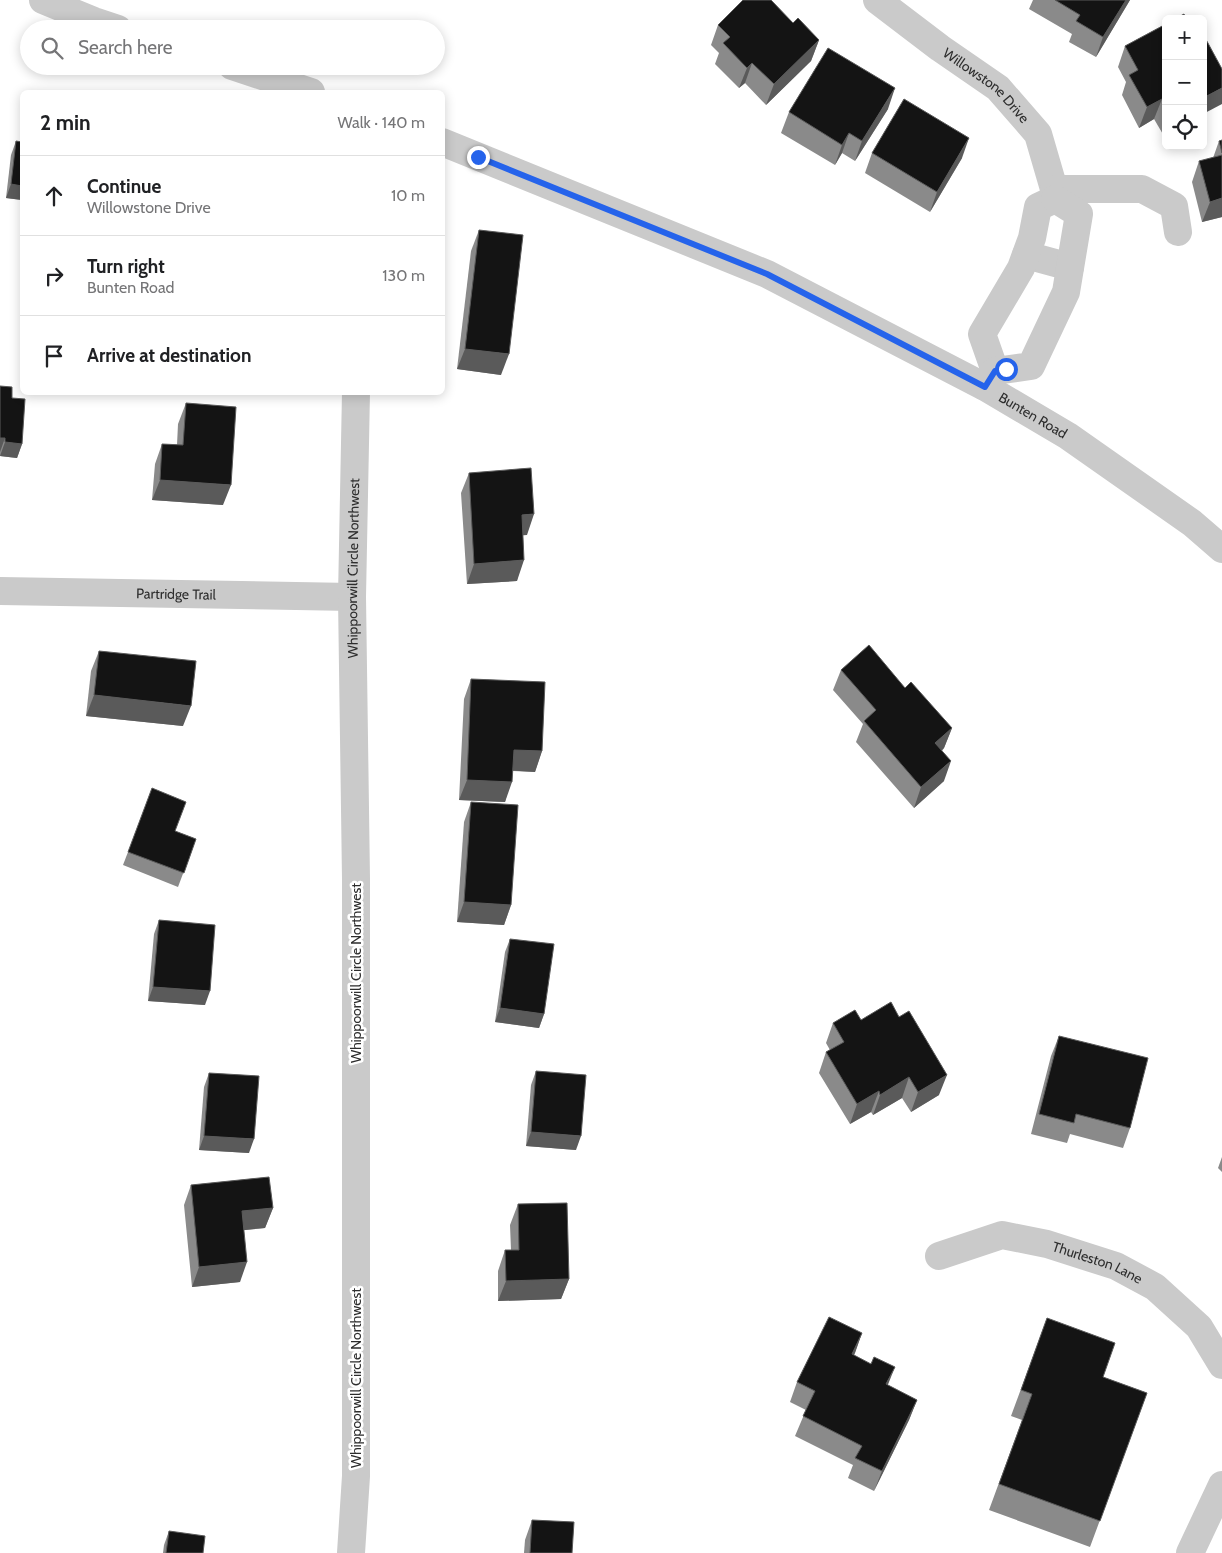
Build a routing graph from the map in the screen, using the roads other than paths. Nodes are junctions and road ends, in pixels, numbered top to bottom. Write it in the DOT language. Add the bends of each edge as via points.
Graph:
graph roads {
  1 [pos="43,0"];
  2 [pos="877,0"];
  3 [pos="92,20"];
  4 [pos="259,75"];
  5 [pos="305,90"];
  6 [pos="445,143"];
  7 [pos="1055,194"];
  8 [pos="1178,232"];
  9 [pos="1026,255"];
  10 [pos="1070,267"];
  11 [pos="990,379"];
  12 [pos="356,395"];
  13 [pos="1222,549"];
  14 [pos="0,591"];
  15 [pos="352,597"];
  16 [pos="939,1256"];
  17 [pos="1222,1365"];
  18 [pos="1222,1485"];
  19 [pos="351,1553"];
  20 [pos="1190,1553"];
  1 -- 3 [label="street"];
  2 -- 7 [label="street, Willowstone Drive" via="998,88 1038,134"];
  4 -- 5 [label="street"];
  6 -- 11 [label="street, Bunten Road" via="767,274"];
  7 -- 8 [label="street" via="1142,189 1174,206"];
  7 -- 9 [label="street" via="1038,207"];
  7 -- 10 [label="street" via="1079,214"];
  9 -- 10 [label="street"];
  9 -- 11 [label="street" via="982,334"];
  10 -- 11 [label="street" via="1066,292 1031,366"];
  11 -- 13 [label="street, Bunten Road" via="1192,523"];
  12 -- 15 [label="street, Whippoorwill Circle Northwest"];
  14 -- 15 [label="street, Partridge Trail"];
  15 -- 19 [label="street, Whippoorwill Circle Northwest" via="356,879 356,1476"];
  16 -- 17 [label="street, Thurleston Lane" via="1002,1235 1047,1244 1116,1266 1155,1287 1199,1327"];
  18 -- 20 [label="street"];
}
